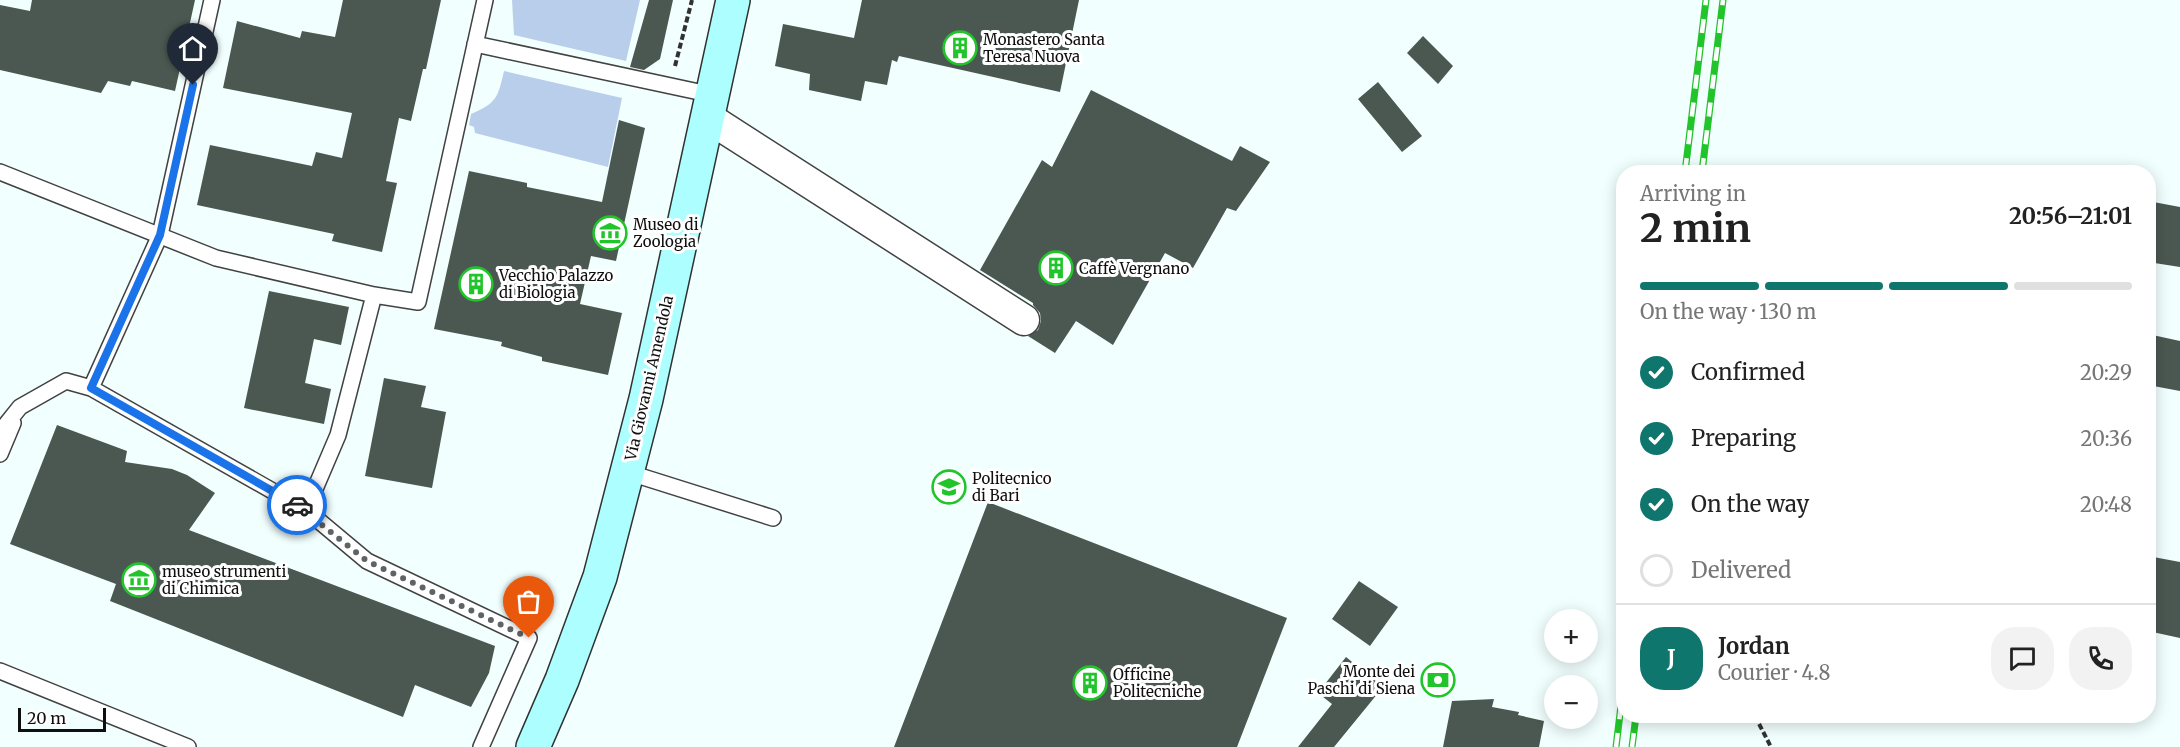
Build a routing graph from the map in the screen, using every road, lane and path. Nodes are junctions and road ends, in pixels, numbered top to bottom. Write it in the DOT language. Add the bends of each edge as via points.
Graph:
graph roads {
  1 [pos="212,0"];
  2 [pos="485,0"];
  3 [pos="692,0"];
  4 [pos="733,0"];
  5 [pos="476,44"];
  6 [pos="669,86"];
  7 [pos="710,106"];
  8 [pos="0,172"];
  9 [pos="160,235"];
  10 [pos="374,295"];
  11 [pos="1024,320"];
  12 [pos="91,388"];
  13 [pos="20,406"];
  14 [pos="0,432"];
  15 [pos="0,454"];
  16 [pos="627,472"];
  17 [pos="306,510"];
  18 [pos="772,518"];
  19 [pos="0,671"];
  20 [pos="1758,723"];
  21 [pos="188,747"];
  22 [pos="481,747"];
  23 [pos="533,747"];
  24 [pos="1770,747"];
  1 -- 9 [label="lane"];
  2 -- 5 [label="lane"];
  3 -- 6 [label="path"];
  4 -- 7 [label="main road, Via Giovanni Amendola"];
  5 -- 6 [label="lane"];
  5 -- 10 [label="lane" via="418,302"];
  6 -- 7 [label="lane"];
  7 -- 11 [label="street"];
  7 -- 16 [label="main road, Via Giovanni Amendola"];
  8 -- 9 [label="lane"];
  9 -- 10 [label="lane" via="216,258"];
  9 -- 12 [label="lane"];
  10 -- 17 [label="lane" via="338,435"];
  12 -- 13 [label="lane" via="66,381"];
  12 -- 17 [label="lane"];
  13 -- 14 [label="lane"];
  13 -- 15 [label="lane"];
  16 -- 18 [label="lane"];
  16 -- 23 [label="main road, Via Giovanni Amendola" via="600,577"];
  17 -- 22 [label="lane" via="367,561 529,638"];
  19 -- 21 [label="lane"];
  20 -- 24 [label="path"];
}
